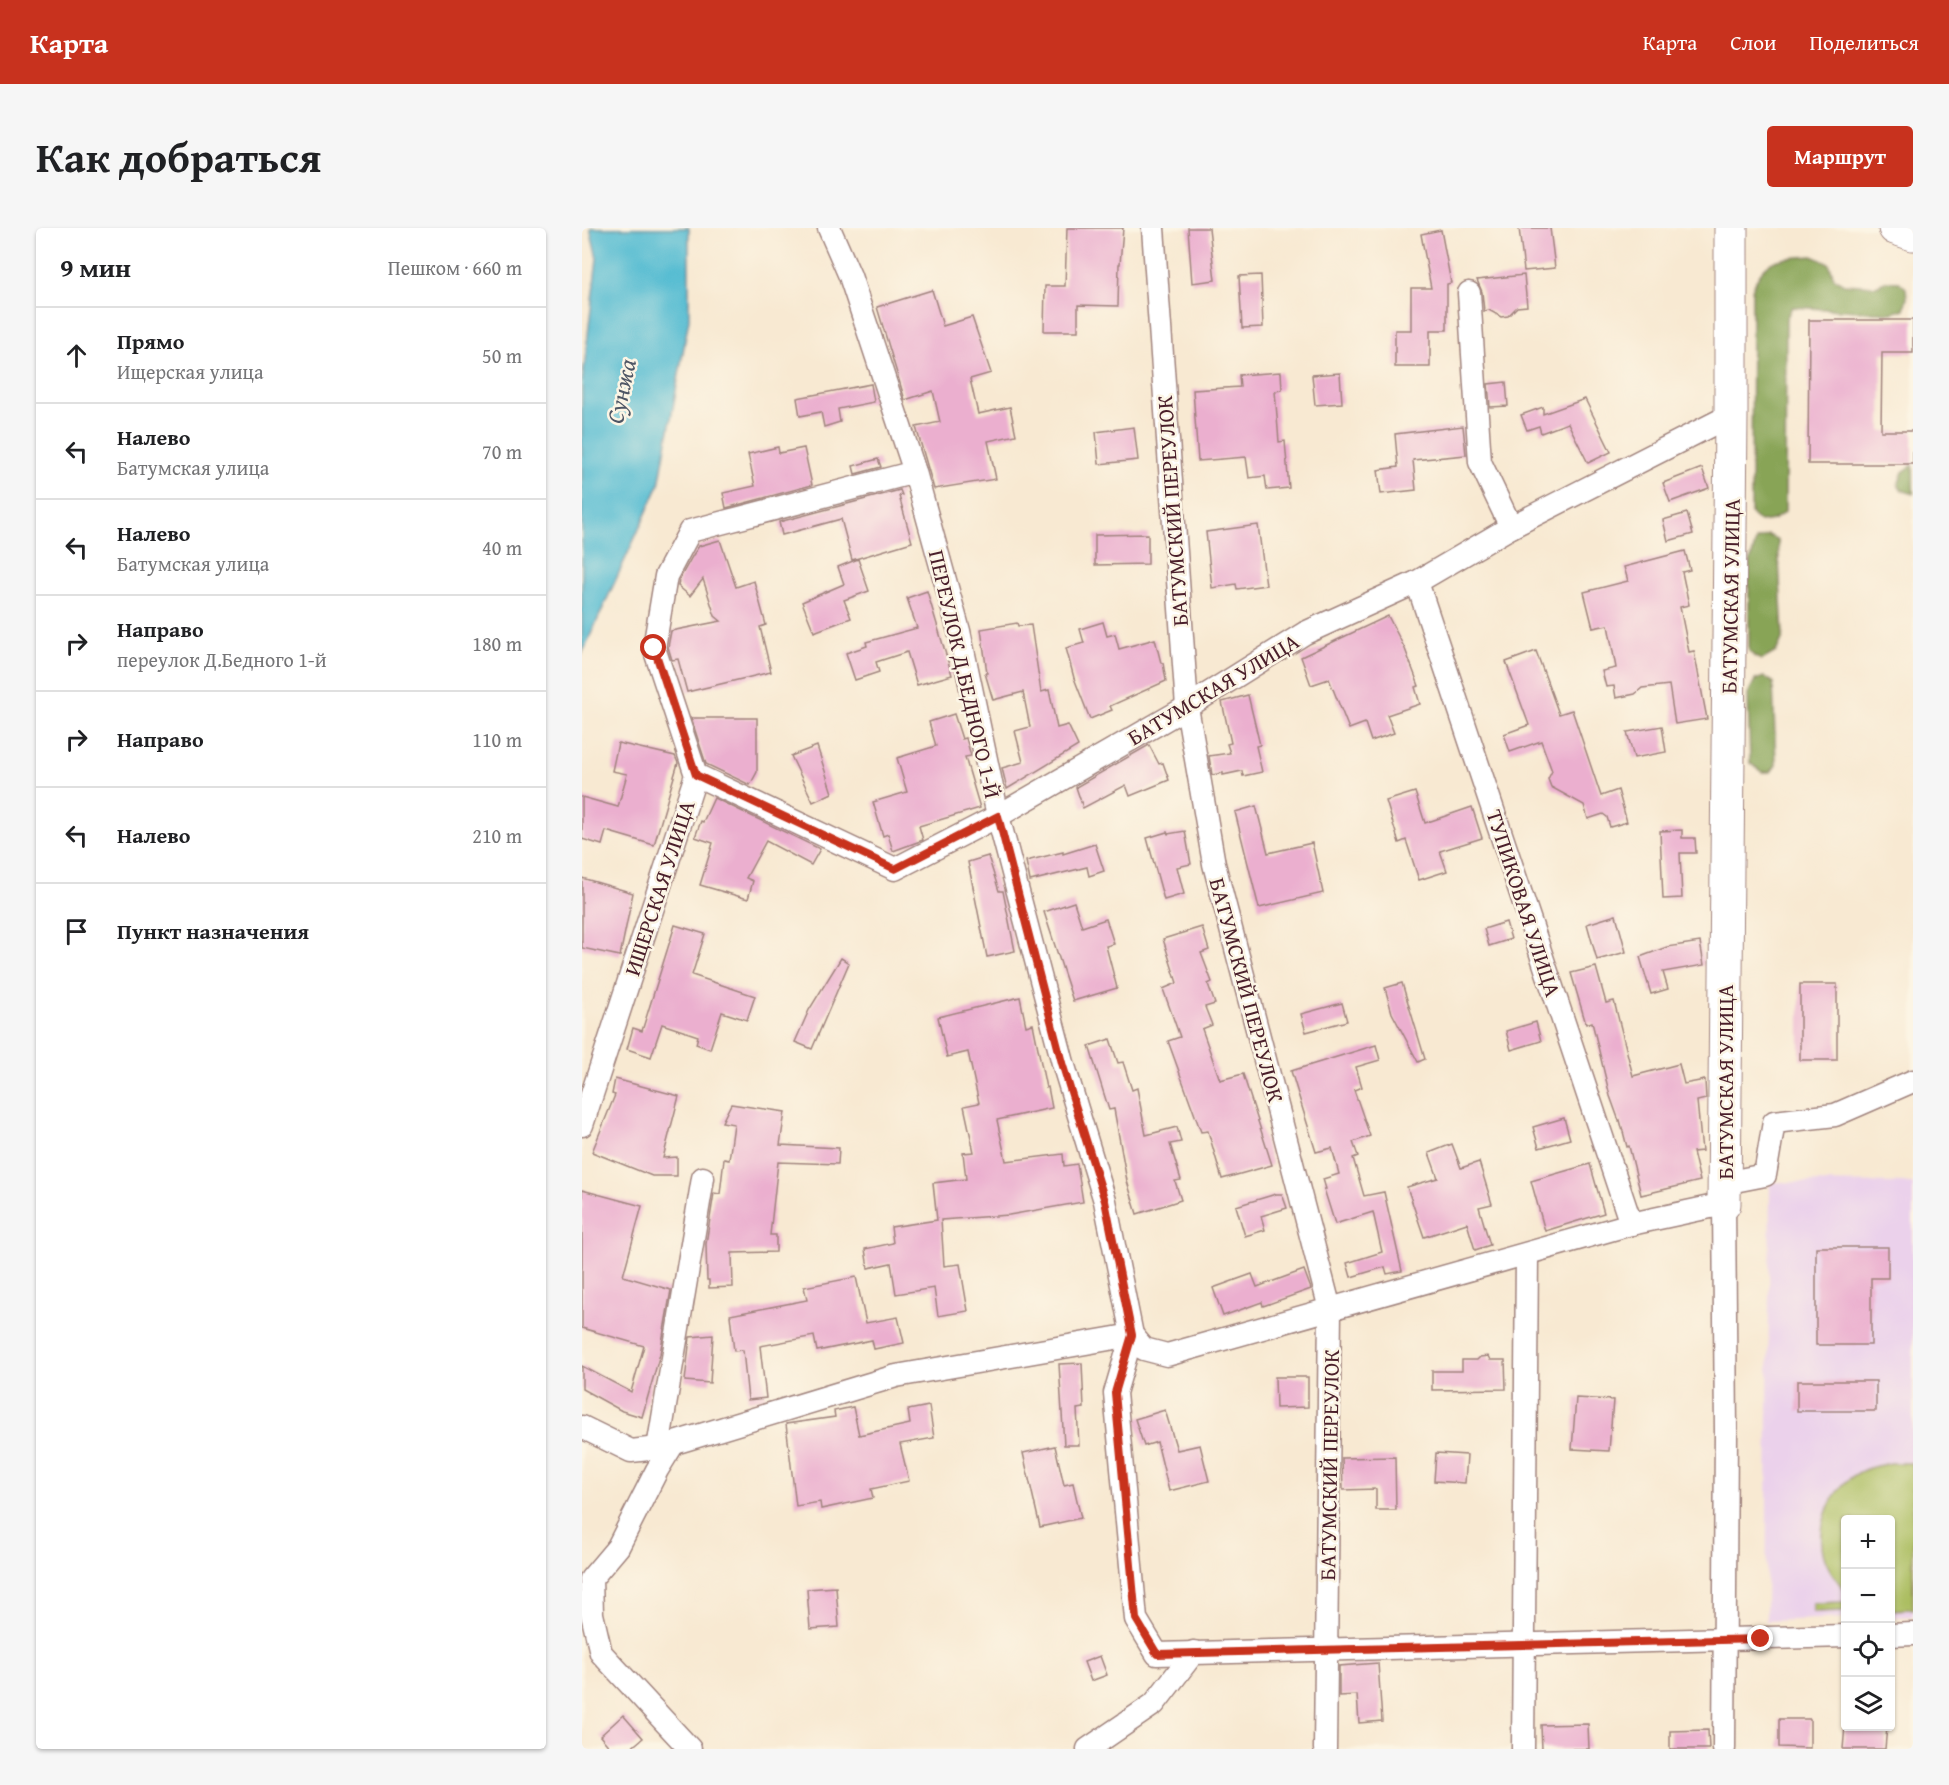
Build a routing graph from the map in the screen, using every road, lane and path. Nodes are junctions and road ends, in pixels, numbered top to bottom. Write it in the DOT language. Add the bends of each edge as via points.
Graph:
graph roads {
  1 [pos="829,228"];
  2 [pos="1153,228"];
  3 [pos="1731,228"];
  4 [pos="1895,228"];
  5 [pos="1913,234"];
  6 [pos="1469,293"];
  7 [pos="1731,415"];
  8 [pos="915,472"];
  9 [pos="1511,527"];
  10 [pos="1417,582"];
  11 [pos="1187,708"];
  12 [pos="696,775"];
  13 [pos="998,816"];
  14 [pos="1913,1081"];
  15 [pos="582,1125"];
  16 [pos="703,1178"];
  17 [pos="1724,1194"];
  18 [pos="1631,1224"];
  19 [pos="1527,1254"];
  20 [pos="1330,1309"];
  21 [pos="1132,1335"];
  22 [pos="582,1427"];
  23 [pos="665,1446"];
  24 [pos="1913,1634"];
  25 [pos="1895,1635"];
  26 [pos="1841,1636"];
  27 [pos="1724,1640"];
  28 [pos="1525,1645"];
  29 [pos="1326,1649"];
  30 [pos="1194,1653"];
  31 [pos="690,1749"];
  32 [pos="1088,1749"];
  33 [pos="1325,1749"];
  34 [pos="1523,1749"];
  35 [pos="1724,1749"];
  1 -- 8 [label="street, ПЕРЕУЛОК Д.БЕДНОГО 1-Й" via="850,276"];
  2 -- 11 [label="street, БАТУМСКИЙ ПЕРЕУЛОК"];
  3 -- 7 [label="street, БАТУМСКАЯ УЛИЦА"];
  4 -- 5 [label="street"];
  6 -- 9 [label="street" via="1480,462"];
  7 -- 9 [label="street, БАТУМСКАЯ УЛИЦА"];
  7 -- 17 [label="street, БАТУМСКАЯ УЛИЦА"];
  8 -- 12 [label="street, ИЩЕРСКАЯ УЛИЦА" via="690,531 666,576 654,648"];
  8 -- 13 [label="street, ПЕРЕУЛОК Д.БЕДНОГО 1-Й" via="959,631"];
  9 -- 10 [label="street, БАТУМСКАЯ УЛИЦА"];
  10 -- 11 [label="street, БАТУМСКАЯ УЛИЦА" via="1305,633"];
  10 -- 18 [label="street, ТУПИКОВАЯ УЛИЦА"];
  11 -- 13 [label="street, БАТУМСКАЯ УЛИЦА"];
  11 -- 20 [label="street, БАТУМСКИЙ ПЕРЕУЛОК" via="1214,864"];
  12 -- 13 [label="street, БАТУМСКАЯ УЛИЦА" via="895,869"];
  12 -- 15 [label="street, ИЩЕРСКАЯ УЛИЦА"];
  13 -- 21 [label="street, ПЕРЕУЛОК Д.БЕДНОГО 1-Й" via="1062,1063 1105,1201"];
  14 -- 17 [label="street" via="1835,1115 1774,1122 1765,1175"];
  16 -- 23 [label="street"];
  17 -- 18 [label="street"];
  17 -- 27 [label="street, БАТУМСКАЯ УЛИЦА"];
  18 -- 19 [label="street"];
  19 -- 20 [label="street"];
  19 -- 28 [label="street"];
  20 -- 21 [label="street" via="1167,1355 1144,1350"];
  20 -- 29 [label="street, БАТУМСКИЙ ПЕРЕУЛОК"];
  21 -- 23 [label="street" via="896,1376"];
  21 -- 30 [label="street" via="1115,1393 1136,1619 1157,1654"];
  22 -- 23 [label="street" via="631,1451"];
  23 -- 31 [label="street" via="618,1547 591,1579 592,1614 602,1653"];
  24 -- 25 [label="street"];
  26 -- 27 [label="street"];
  27 -- 28 [label="street"];
  27 -- 35 [label="street, БАТУМСКАЯ УЛИЦА"];
  28 -- 29 [label="street"];
  28 -- 34 [label="street"];
  29 -- 30 [label="street"];
  29 -- 33 [label="street, БАТУМСКИЙ ПЕРЕУЛОК"];
  30 -- 32 [label="street" via="1154,1704"];
}
